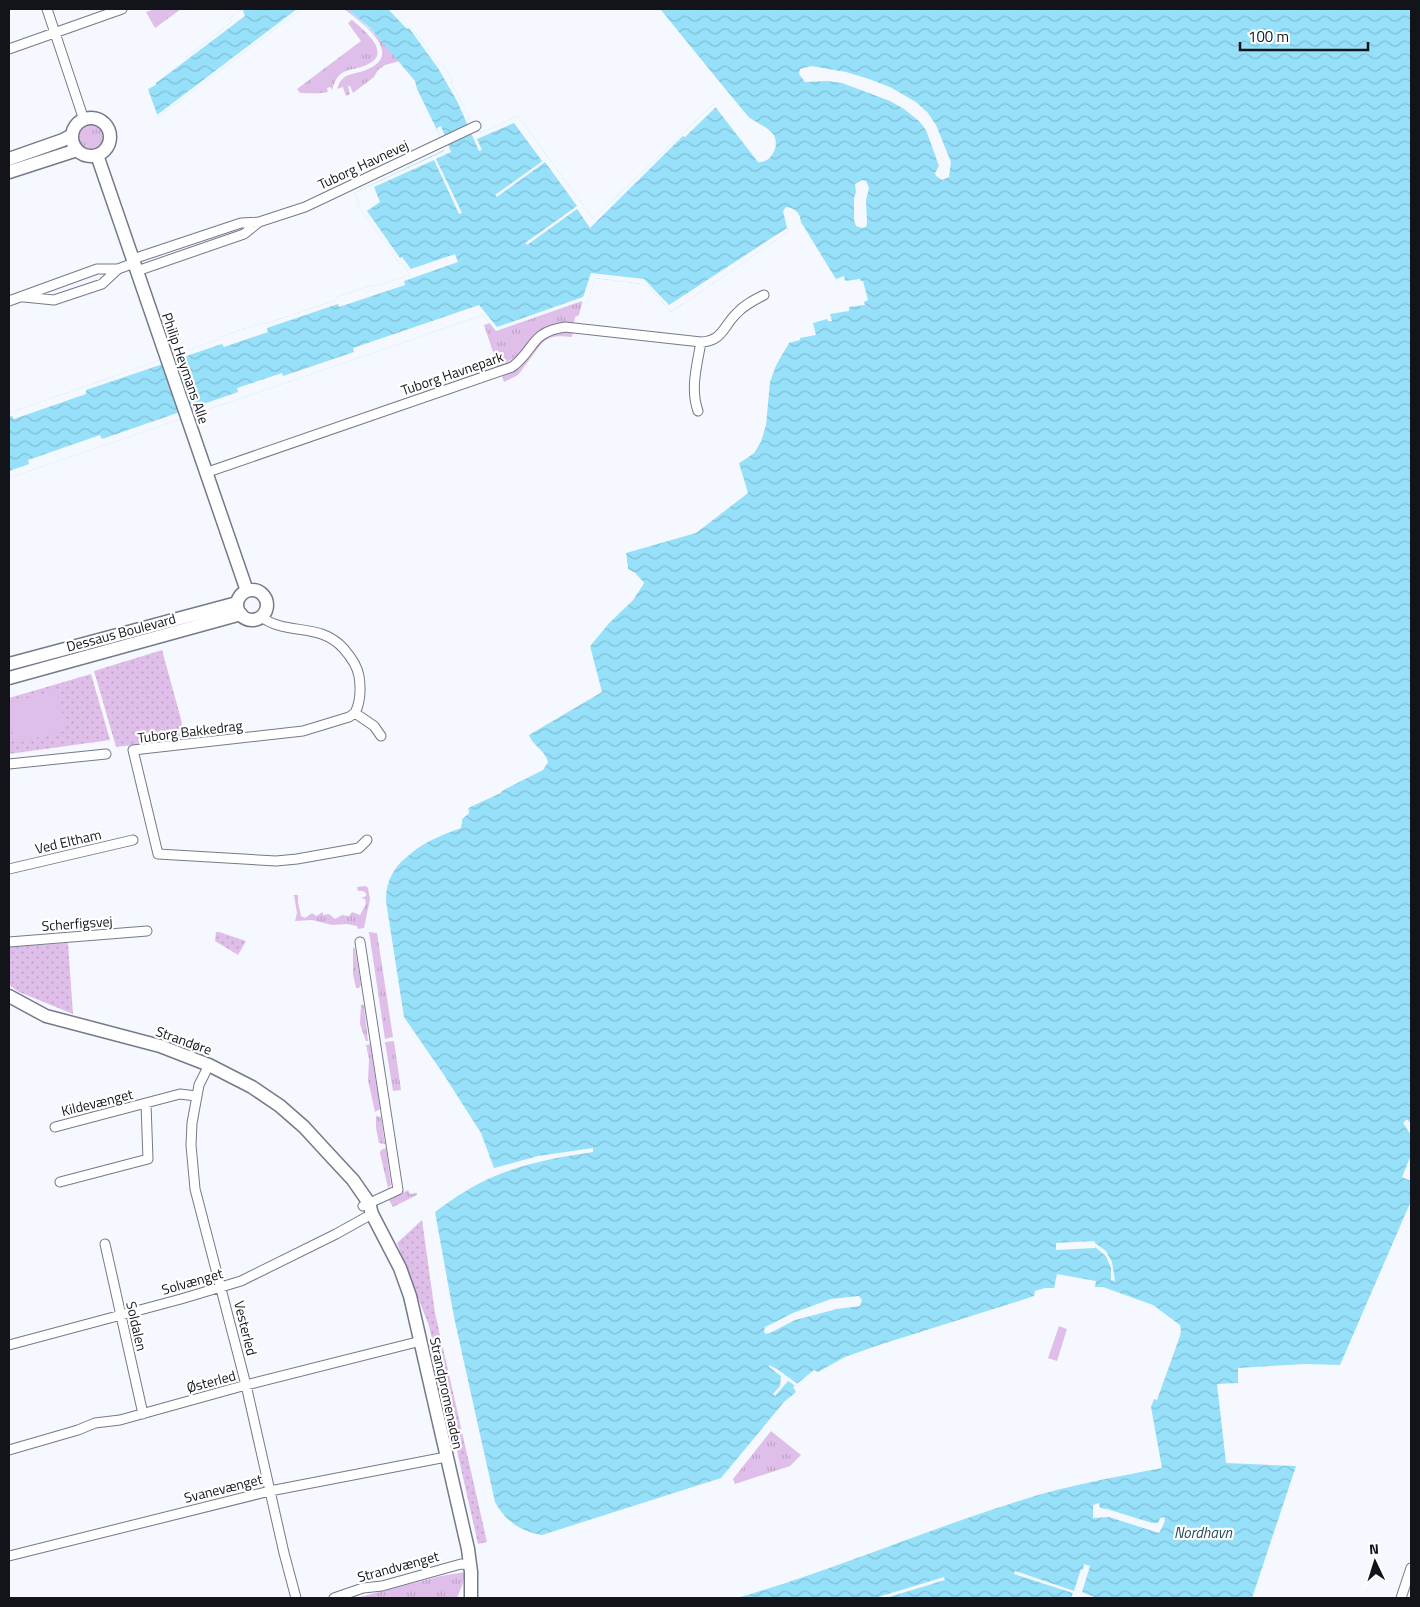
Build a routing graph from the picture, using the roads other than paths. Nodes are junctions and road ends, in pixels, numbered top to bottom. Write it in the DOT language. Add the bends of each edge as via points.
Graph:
graph roads {
  1 [pos="47,9"];
  2 [pos="122,9"];
  3 [pos="55,32"];
  4 [pos="9,49"];
  5 [pos="84,120"];
  6 [pos="476,126"];
  7 [pos="72,135"];
  8 [pos="78,150"];
  9 [pos="97,155"];
  10 [pos="9,159"];
  11 [pos="9,172"];
  12 [pos="259,222"];
  13 [pos="134,264"];
  14 [pos="118,269"];
  15 [pos="764,294"];
  16 [pos="21,297"];
  17 [pos="9,301"];
  18 [pos="701,342"];
  19 [pos="698,411"];
  20 [pos="206,473"];
  21 [pos="247,591"];
  22 [pos="239,609"];
  23 [pos="260,616"];
  24 [pos="9,664"];
  25 [pos="9,678"];
  26 [pos="355,713"];
  27 [pos="381,736"];
  28 [pos="106,754"];
  29 [pos="9,764"];
  30 [pos="133,840"];
  31 [pos="367,840"];
  32 [pos="9,869"];
  33 [pos="148,931"];
  34 [pos="9,942"];
  35 [pos="360,942"];
  36 [pos="9,996"];
  37 [pos="209,1065"];
  38 [pos="196,1096"];
  39 [pos="146,1104"];
  40 [pos="55,1127"];
  41 [pos="60,1182"];
  42 [pos="368,1208"];
  43 [pos="105,1244"];
  44 [pos="222,1287"];
  45 [pos="120,1314"];
  46 [pos="421,1341"];
  47 [pos="9,1345"];
  48 [pos="246,1385"];
  49 [pos="143,1414"];
  50 [pos="9,1450"];
  51 [pos="446,1457"];
  52 [pos="270,1491"];
  53 [pos="9,1556"];
  54 [pos="470,1565"];
  55 [pos="1411,1568"];
  56 [pos="471,1592"];
  57 [pos="296,1598"];
  58 [pos="334,1598"];
  59 [pos="463,1598"];
  60 [pos="1401,1598"];
  1 -- 3 [label="street"];
  2 -- 3 [label="street"];
  3 -- 4 [label="street"];
  3 -- 5 [label="street"];
  5 -- 7 [label="street"];
  5 -- 9 [label="street" via="95,119 108,129 110,139 106,149"];
  6 -- 12 [label="street, Tuborg Havnevej" via="305,207"];
  7 -- 8 [label="street"];
  7 -- 10 [label="street"];
  8 -- 9 [label="street" via="86,155"];
  8 -- 11 [label="street"];
  9 -- 13 [label="street, Philip Heymans Alle"];
  12 -- 13 [label="street, Tuborg Havnevej" via="241,223"];
  12 -- 13 [label="street, Tuborg Havnevej" via="244,234"];
  13 -- 14 [label="street, Tuborg Havnevej"];
  13 -- 20 [label="street, Philip Heymans Alle"];
  14 -- 16 [label="street, Tuborg Havnevej" via="97,269"];
  14 -- 16 [label="street, Tuborg Havnevej" via="102,284 54,300"];
  15 -- 18 [label="street" via="736,313 718,337 710,342"];
  16 -- 17 [label="street, Tuborg Havnevej"];
  18 -- 19 [label="street" via="695,376 694,400"];
  18 -- 20 [label="street, Tuborg Havnepark" via="565,327 554,329 538,338 512,367"];
  20 -- 21 [label="street, Philip Heymans Alle"];
  21 -- 22 [label="street" via="240,595"];
  21 -- 23 [label="street" via="257,591 264,597 266,605"];
  22 -- 23 [label="street" via="251,619"];
  22 -- 24 [label="street, Dessaus Boulevard"];
  22 -- 25 [label="street, Dessaus Boulevard"];
  23 -- 26 [label="street" via="274,625 324,634 339,643 358,670 361,692"];
  26 -- 27 [label="street" via="374,726"];
  26 -- 31 [label="street, Tuborg Bakkedrag" via="303,731 133,750 158,854 276,861 359,848"];
  28 -- 29 [label="street"];
  30 -- 32 [label="street, Ved Eltham"];
  33 -- 34 [label="street, Scherfigsvej"];
  35 -- 42 [label="street" via="398,1190"];
  36 -- 37 [label="street, Strandøre" via="46,1016 160,1046"];
  37 -- 38 [label="street, Vesterled"];
  37 -- 42 [label="street, Strandøre" via="280,1106 327,1152"];
  38 -- 39 [label="street, Kildevænget" via="180,1094"];
  38 -- 44 [label="street, Vesterled" via="192,1123 192,1169"];
  39 -- 40 [label="street, Kildevænget"];
  39 -- 41 [label="street, Kildevænget" via="148,1159"];
  42 -- 44 [label="street, Solvænget" via="336,1234"];
  42 -- 46 [label="street, Strandpromenaden" via="400,1268"];
  43 -- 45 [label="street, Soldalen"];
  44 -- 45 [label="street, Solvænget"];
  44 -- 48 [label="street, Vesterled"];
  45 -- 47 [label="street, Solvænget"];
  45 -- 49 [label="street, Soldalen"];
  46 -- 48 [label="street, Østerled"];
  46 -- 51 [label="street, Strandpromenaden"];
  48 -- 49 [label="street, Østerled"];
  48 -- 52 [label="street, Vesterled"];
  49 -- 50 [label="street, Østerled" via="95,1423"];
  51 -- 52 [label="street, Svanevænget"];
  51 -- 54 [label="street, Strandpromenaden"];
  52 -- 53 [label="street, Svanevænget"];
  52 -- 57 [label="street, Vesterled"];
  54 -- 56 [label="street, Strandpromenaden"];
  54 -- 58 [label="street, Strandvænget" via="461,1564"];
  55 -- 60 [label="street"];
  56 -- 59 [label="street, Strandpromenaden"];
}
